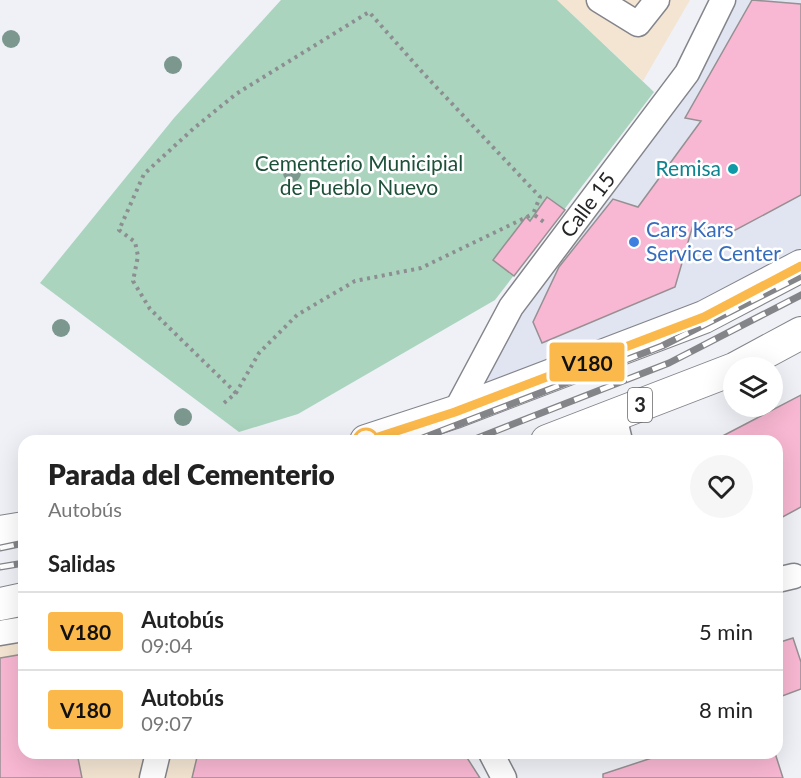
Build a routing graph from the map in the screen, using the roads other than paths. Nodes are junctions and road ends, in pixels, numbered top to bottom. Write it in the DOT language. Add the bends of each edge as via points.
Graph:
graph roads {
  1 [pos="599,0"];
  2 [pos="657,0"];
  3 [pos="723,0"];
  4 [pos="801,266"];
  5 [pos="801,333"];
  6 [pos="756,357"];
  7 [pos="723,374"];
  8 [pos="455,412"];
  9 [pos="617,428"];
  10 [pos="384,435"];
  11 [pos="580,435"];
  12 [pos="18,529"];
  13 [pos="0,532"];
  14 [pos="18,600"];
  15 [pos="0,604"];
  16 [pos="18,630"];
  17 [pos="0,633"];
  18 [pos="157,759"];
  19 [pos="494,759"];
  20 [pos="152,778"];
  21 [pos="504,778"];
  1 -- 2 [label="street" via="638,24"];
  3 -- 8 [label="street, Calle 15" via="687,74 510,307"];
  4 -- 8 [label="main road" via="704,317"];
  5 -- 6 [label="main road, 3"];
  7 -- 9 [label="main road, 3"];
  8 -- 10 [label="main road"];
  9 -- 11 [label="main road, 3"];
  12 -- 13 [label="main road"];
  14 -- 15 [label="main road"];
  16 -- 17 [label="street"];
  18 -- 20 [label="street"];
  19 -- 21 [label="street"];
}
